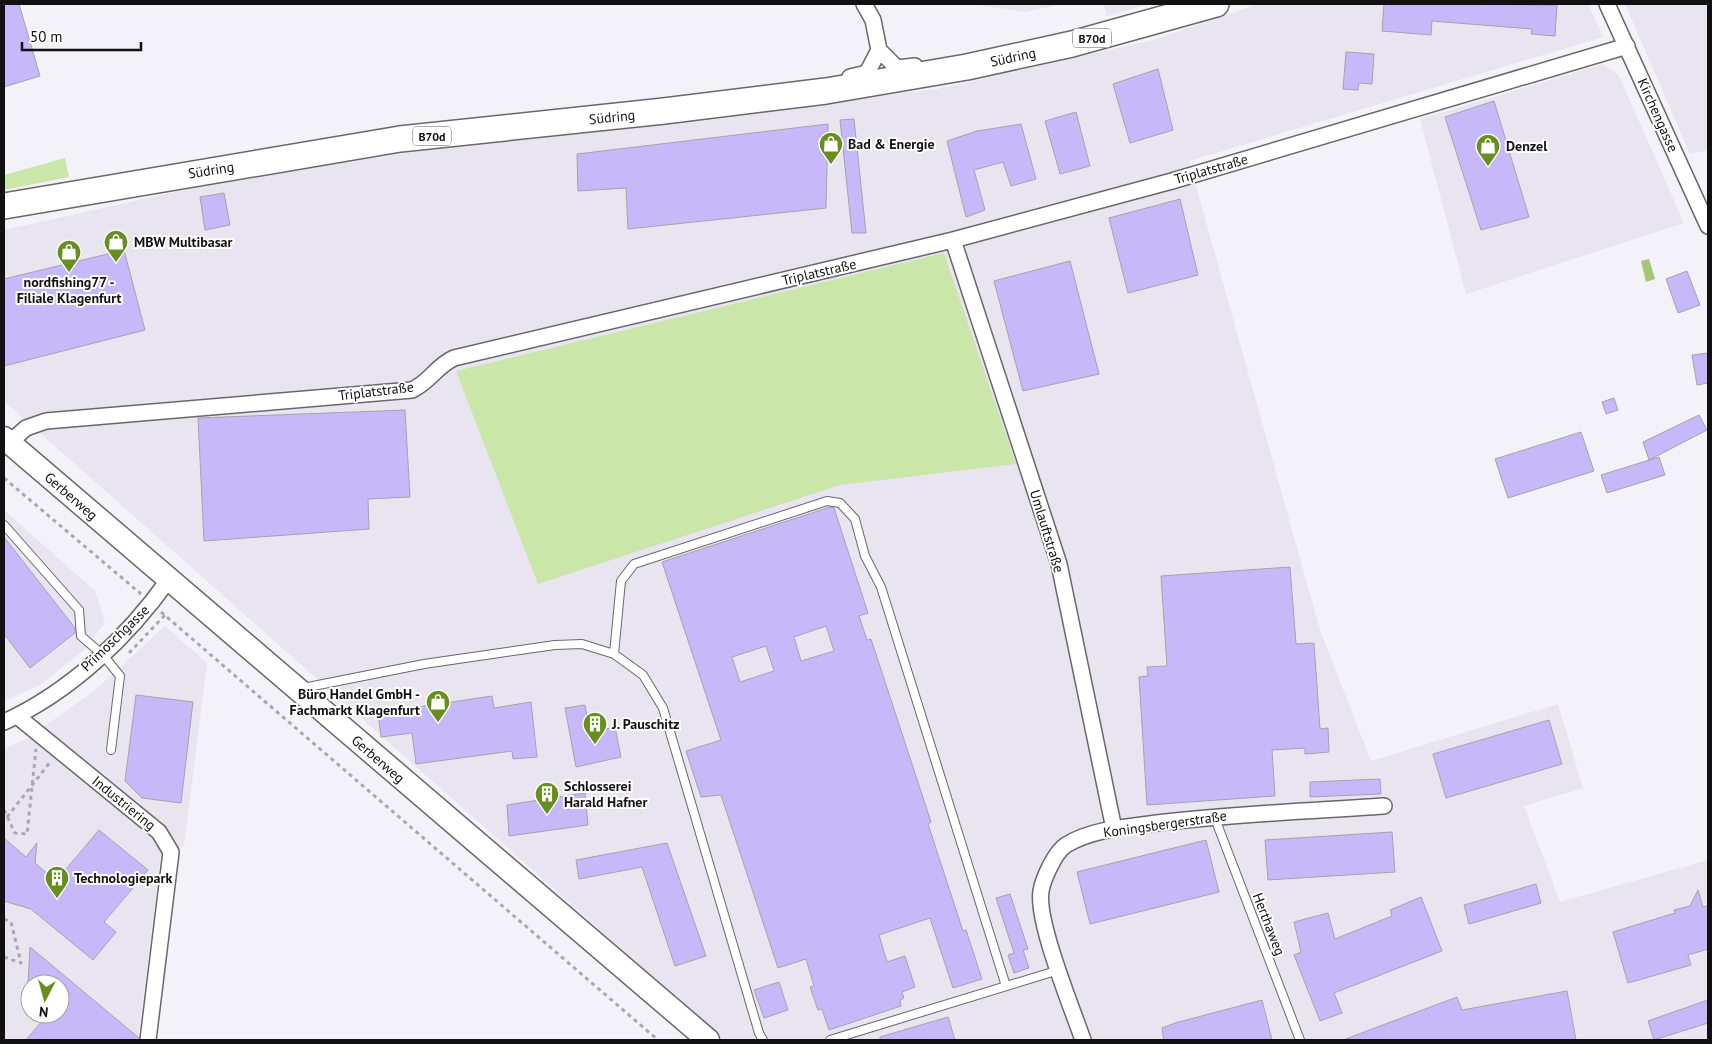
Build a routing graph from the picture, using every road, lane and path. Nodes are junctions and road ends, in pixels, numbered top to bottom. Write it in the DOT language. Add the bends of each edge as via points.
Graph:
graph roads {
  1 [pos="864,4"];
  2 [pos="1216,4"];
  3 [pos="1608,4"];
  4 [pos="1627,46"];
  5 [pos="878,50"];
  6 [pos="967,67"];
  7 [pos="826,91"];
  8 [pos="4,206"];
  9 [pos="1708,226"];
  10 [pos="953,240"];
  11 [pos="6,441"];
  12 [pos="4,478"];
  13 [pos="4,525"];
  14 [pos="169,579"];
  15 [pos="152,603"];
  16 [pos="614,654"];
  17 [pos="103,655"];
  18 [pos="296,689"];
  19 [pos="10,719"];
  20 [pos="38,733"];
  21 [pos="59,750"];
  22 [pos="111,750"];
  23 [pos="32,786"];
  24 [pos="1384,806"];
  25 [pos="4,810"];
  26 [pos="1214,816"];
  27 [pos="7,817"];
  28 [pos="1114,829"];
  29 [pos="4,919"];
  30 [pos="4,957"];
  31 [pos="1059,970"];
  32 [pos="1006,986"];
  33 [pos="148,1040"];
  34 [pos="658,1040"];
  35 [pos="708,1040"];
  36 [pos="763,1040"];
  37 [pos="830,1040"];
  38 [pos="1083,1040"];
  39 [pos="1300,1040"];
  1 -- 5 [label="street" via="873,20"];
  2 -- 6 [label="main road, Südring / B70d" via="1072,44"];
  3 -- 4 [label="street, Kirchengasse"];
  4 -- 9 [label="street, Kirchengasse"];
  4 -- 10 [label="street, Triplatstraße" via="1172,181"];
  5 -- 6 [label="street" via="896,68 930,65"];
  5 -- 7 [label="street" via="867,74 840,80"];
  6 -- 7 [label="main road, Südring / B70d"];
  7 -- 8 [label="main road, Südring / B70d" via="400,139"];
  10 -- 11 [label="street, Triplatstraße" via="454,358 443,363 425,384 412,390 46,422 26,428"];
  10 -- 28 [label="street, Umlauftstraße" via="1059,564"];
  11 -- 14 [label="street, Gerberweg"];
  12 -- 15 [label="path"];
  13 -- 17 [label="lane" via="79,610 82,636"];
  14 -- 15 [label="street, Primoschgasse"];
  14 -- 18 [label="street, Gerberweg"];
  15 -- 17 [label="street, Primoschgasse"];
  15 -- 34 [label="path"];
  16 -- 18 [label="lane" via="582,644 555,645 424,664"];
  16 -- 32 [label="lane" via="621,581 634,564 826,501 840,503 856,519 865,556 881,587"];
  16 -- 36 [label="lane" via="644,676 663,708"];
  17 -- 19 [label="street, Primoschgasse" via="62,687"];
  17 -- 22 [label="lane" via="120,676"];
  18 -- 35 [label="street, Gerberweg"];
  19 -- 20 [label="street, Industriering"];
  20 -- 21 [label="street, Industriering"];
  20 -- 23 [label="path"];
  21 -- 23 [label="path"];
  21 -- 33 [label="street, Industriering" via="159,832 171,852"];
  23 -- 27 [label="path"];
  23 -- 27 [label="path" via="27,834 15,833"];
  24 -- 26 [label="street, Koningsbergerstraße"];
  25 -- 27 [label="path"];
  26 -- 28 [label="street, Koningsbergerstraße"];
  26 -- 39 [label="lane, Herthaweg"];
  28 -- 31 [label="street, Koningsbergerstraße" via="1064,846 1048,868 1040,892"];
  29 -- 30 [label="path" via="11,922 21,963"];
  31 -- 32 [label="lane"];
  31 -- 38 [label="street, Koningsbergerstraße"];
  32 -- 37 [label="lane"];
}
